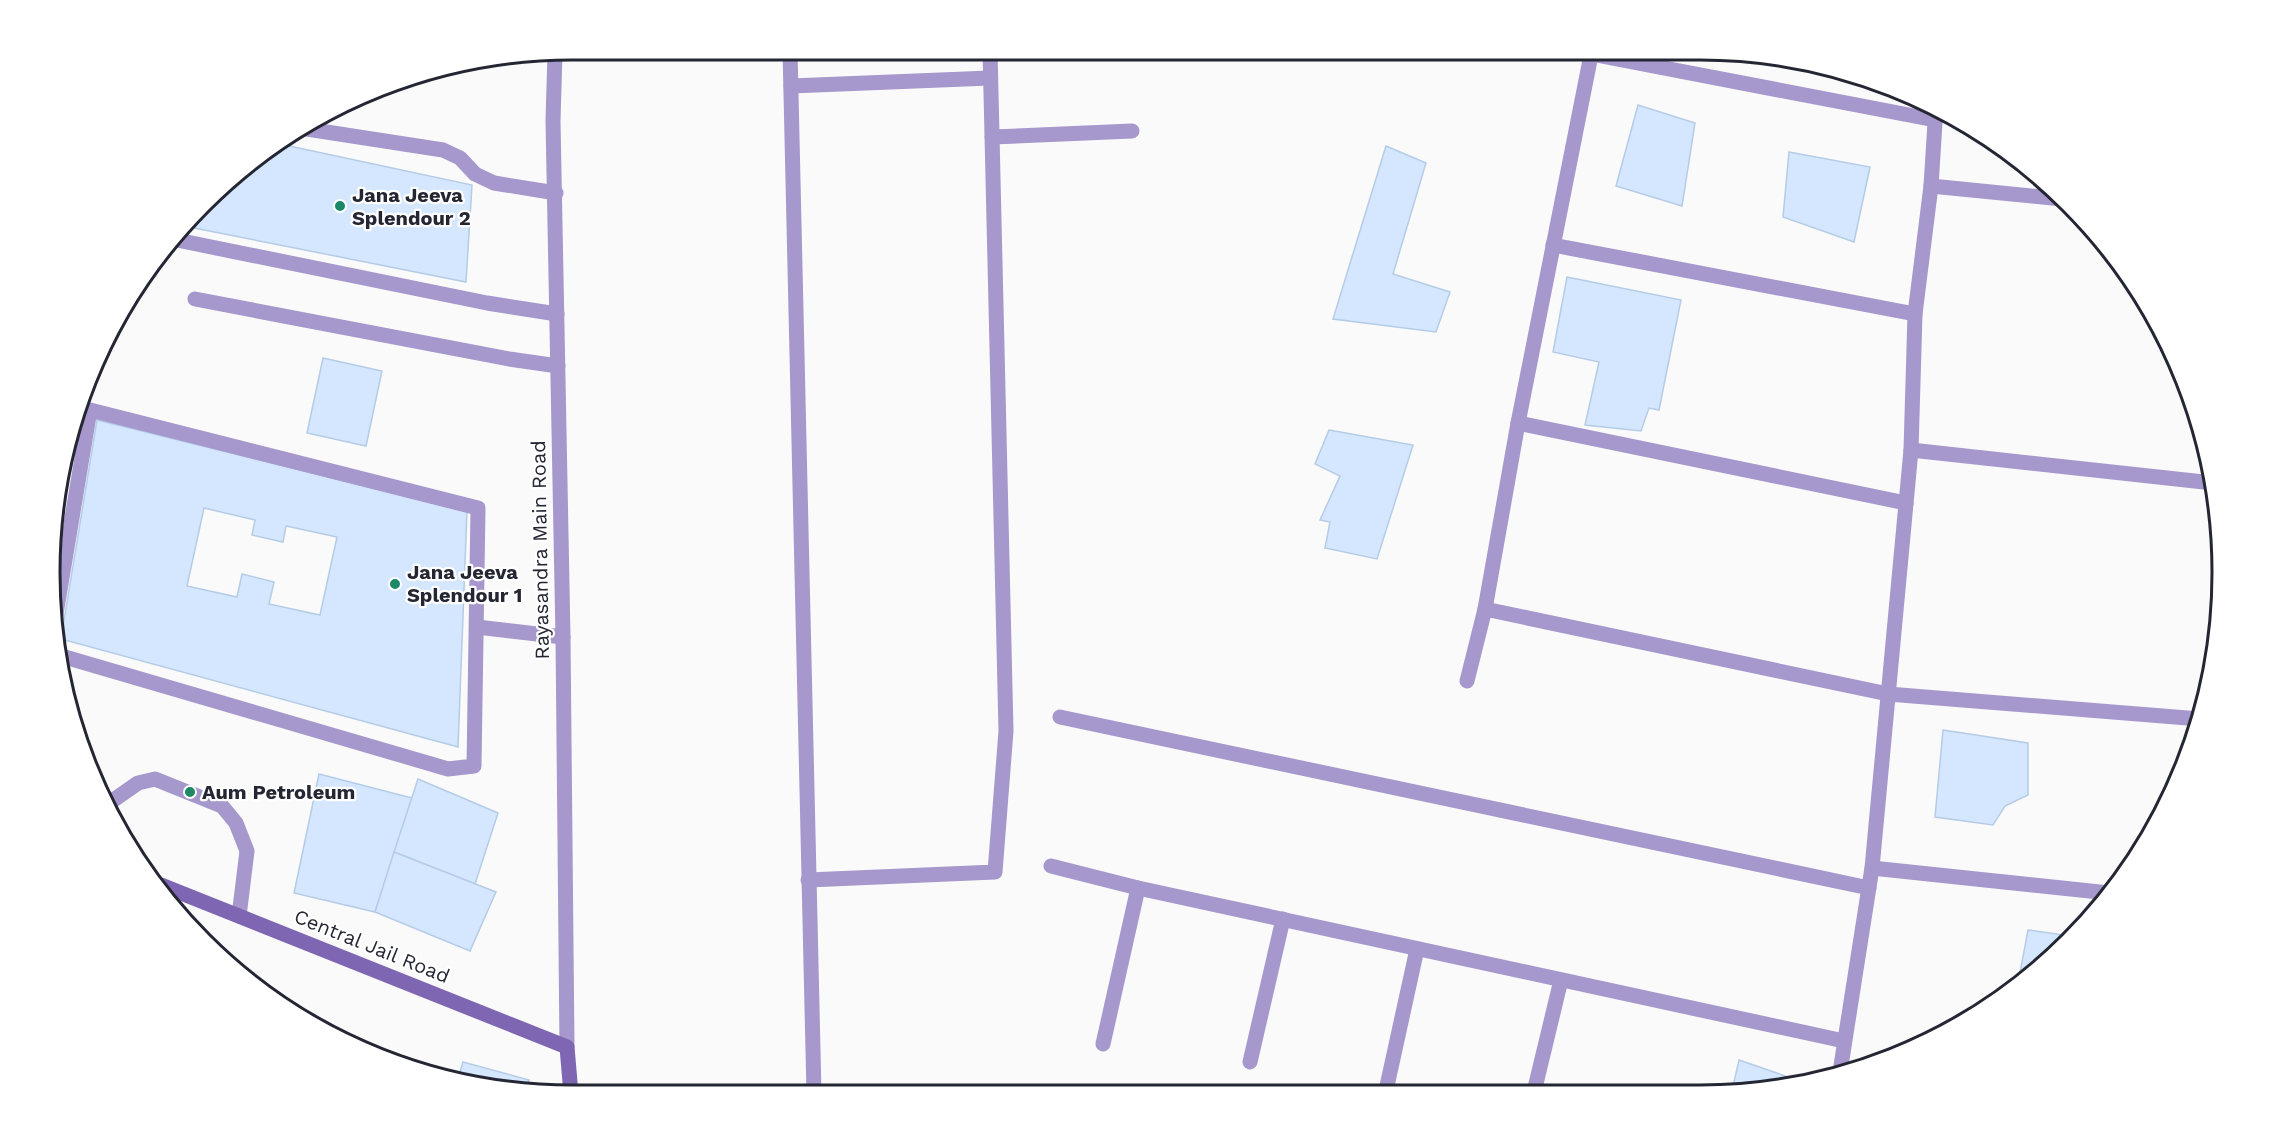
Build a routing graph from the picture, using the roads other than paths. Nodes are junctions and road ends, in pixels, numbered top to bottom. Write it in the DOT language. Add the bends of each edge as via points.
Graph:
graph roads {
  1 [pos="790,60"];
  2 [pos="990,60"];
  3 [pos="1590,60"];
  4 [pos="1636,60"];
  5 [pos="555,61"];
  6 [pos="990,78"];
  7 [pos="791,86"];
  8 [pos="1923,112"];
  9 [pos="1936,118"];
  10 [pos="314,130"];
  11 [pos="1132,131"];
  12 [pos="992,137"];
  13 [pos="1931,186"];
  14 [pos="555,193"];
  15 [pos="2049,198"];
  16 [pos="182,241"];
  17 [pos="1553,245"];
  18 [pos="195,299"];
  19 [pos="557,314"];
  20 [pos="1915,314"];
  21 [pos="558,366"];
  22 [pos="1518,423"];
  23 [pos="1911,450"];
  24 [pos="2204,482"];
  25 [pos="1906,503"];
  26 [pos="60,587"];
  27 [pos="1485,609"];
  28 [pos="477,627"];
  29 [pos="562,637"];
  30 [pos="67,658"];
  31 [pos="1467,681"];
  32 [pos="1888,694"];
  33 [pos="1060,717"];
  34 [pos="2191,718"];
  35 [pos="114,800"];
  36 [pos="1051,866"];
  37 [pos="1872,868"];
  38 [pos="808,880"];
  39 [pos="170,888"];
  40 [pos="1138,888"];
  41 [pos="1869,888"];
  42 [pos="2100,892"];
  43 [pos="239,916"];
  44 [pos="1283,919"];
  45 [pos="1418,949"];
  46 [pos="1561,980"];
  47 [pos="1844,1041"];
  48 [pos="1102,1044"];
  49 [pos="567,1047"];
  50 [pos="1250,1062"];
  51 [pos="1841,1065"];
  52 [pos="570,1085"];
  53 [pos="814,1085"];
  54 [pos="1387,1085"];
  55 [pos="1536,1085"];
  1 -- 7 [label="street"];
  2 -- 6 [label="street"];
  3 -- 17 [label="street"];
  4 -- 8 [label="street"];
  5 -- 14 [label="street, Rayasandra Main Road"];
  6 -- 7 [label="street"];
  6 -- 12 [label="street"];
  7 -- 38 [label="street"];
  9 -- 13 [label="street"];
  10 -- 14 [label="street" via="443,150 494,183"];
  11 -- 12 [label="street"];
  12 -- 38 [label="street" via="1006,731 995,872"];
  13 -- 15 [label="street"];
  13 -- 20 [label="street"];
  14 -- 19 [label="street, Rayasandra Main Road"];
  16 -- 19 [label="street"];
  17 -- 20 [label="street"];
  17 -- 22 [label="street"];
  18 -- 21 [label="street"];
  19 -- 21 [label="street, Rayasandra Main Road"];
  20 -- 23 [label="street"];
  21 -- 29 [label="street, Rayasandra Main Road"];
  22 -- 25 [label="street"];
  22 -- 27 [label="street"];
  23 -- 24 [label="street"];
  23 -- 25 [label="street"];
  25 -- 32 [label="street"];
  26 -- 28 [label="street" via="90,410 478,508"];
  27 -- 31 [label="street"];
  27 -- 32 [label="street"];
  28 -- 29 [label="street"];
  28 -- 30 [label="street" via="474,766 459,769 448,769"];
  29 -- 49 [label="street, Rayasandra Main Road"];
  32 -- 34 [label="street"];
  32 -- 37 [label="street"];
  33 -- 41 [label="street"];
  35 -- 43 [label="street" via="138,783 155,779 222,806 236,823 246,851"];
  36 -- 40 [label="street"];
  37 -- 41 [label="street"];
  37 -- 42 [label="street"];
  38 -- 53 [label="street"];
  39 -- 43 [label="main road, Central Jail Road"];
  40 -- 44 [label="street"];
  40 -- 48 [label="street"];
  41 -- 47 [label="street"];
  43 -- 49 [label="main road, Central Jail Road"];
  44 -- 45 [label="street"];
  44 -- 50 [label="street"];
  45 -- 46 [label="street"];
  45 -- 54 [label="street"];
  46 -- 47 [label="street"];
  46 -- 55 [label="street"];
  47 -- 51 [label="street"];
  49 -- 52 [label="main road"];
}
